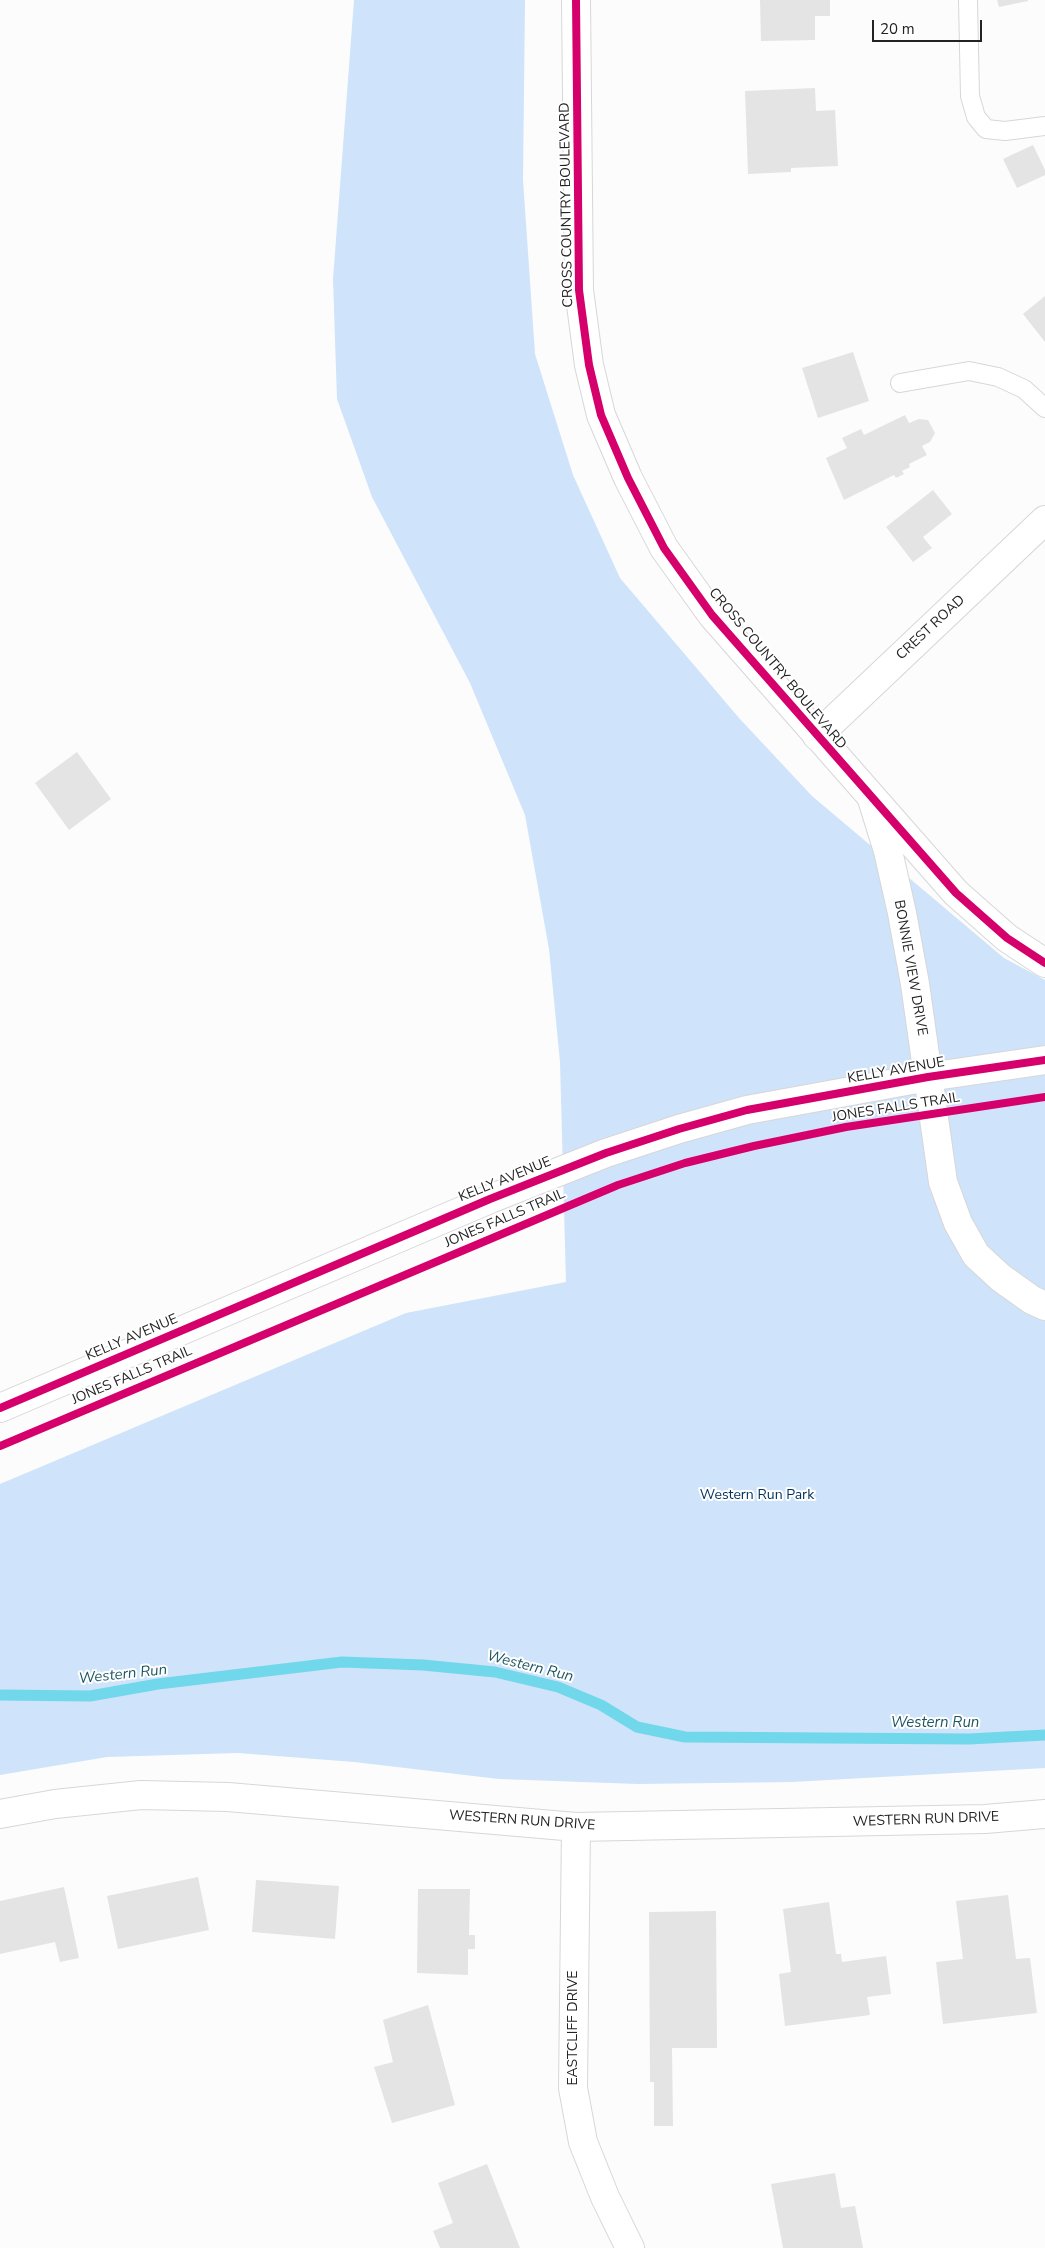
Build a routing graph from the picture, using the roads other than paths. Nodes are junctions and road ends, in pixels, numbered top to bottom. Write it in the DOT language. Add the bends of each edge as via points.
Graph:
graph roads {
  1 [pos="576,0"];
  2 [pos="968,0"];
  3 [pos="1045,126"];
  4 [pos="900,383"];
  5 [pos="1045,408"];
  6 [pos="1045,520"];
  7 [pos="817,736"];
  8 [pos="872,799"];
  9 [pos="1045,963"];
  10 [pos="1045,1060"];
  11 [pos="928,1077"];
  12 [pos="1045,1306"];
  13 [pos="0,1408"];
  14 [pos="0,1814"];
  15 [pos="1045,1814"];
  16 [pos="576,1828"];
  17 [pos="630,2248"];
  1 -- 7 [label="street, CROSS COUNTRY BOULEVARD" via="579,290 589,365 602,414 628,478 664,548 712,615"];
  2 -- 3 [label="lane" via="970,96 976,117 986,129 1005,131"];
  4 -- 5 [label="lane" via="969,371 998,377 1024,389"];
  6 -- 7 [label="street, CREST ROAD"];
  7 -- 8 [label="street, CROSS COUNTRY BOULEVARD"];
  8 -- 9 [label="street, CROSS COUNTRY BOULEVARD" via="956,893 1007,938"];
  8 -- 11 [label="street, BONNIE VIEW DRIVE" via="902,914"];
  10 -- 11 [label="street, KELLY AVENUE"];
  11 -- 12 [label="street, BONNIE VIEW DRIVE" via="944,1182 958,1223 982,1261 1001,1278"];
  11 -- 13 [label="street, KELLY AVENUE" via="747,1110 678,1128 606,1153 490,1199"];
  14 -- 16 [label="street, WESTERN RUN DRIVE" via="55,1804 141,1795 228,1797"];
  15 -- 16 [label="street, WESTERN RUN DRIVE" via="985,1819"];
  16 -- 17 [label="street, EASTCLIFF DRIVE" via="573,2088 583,2142"];
}
